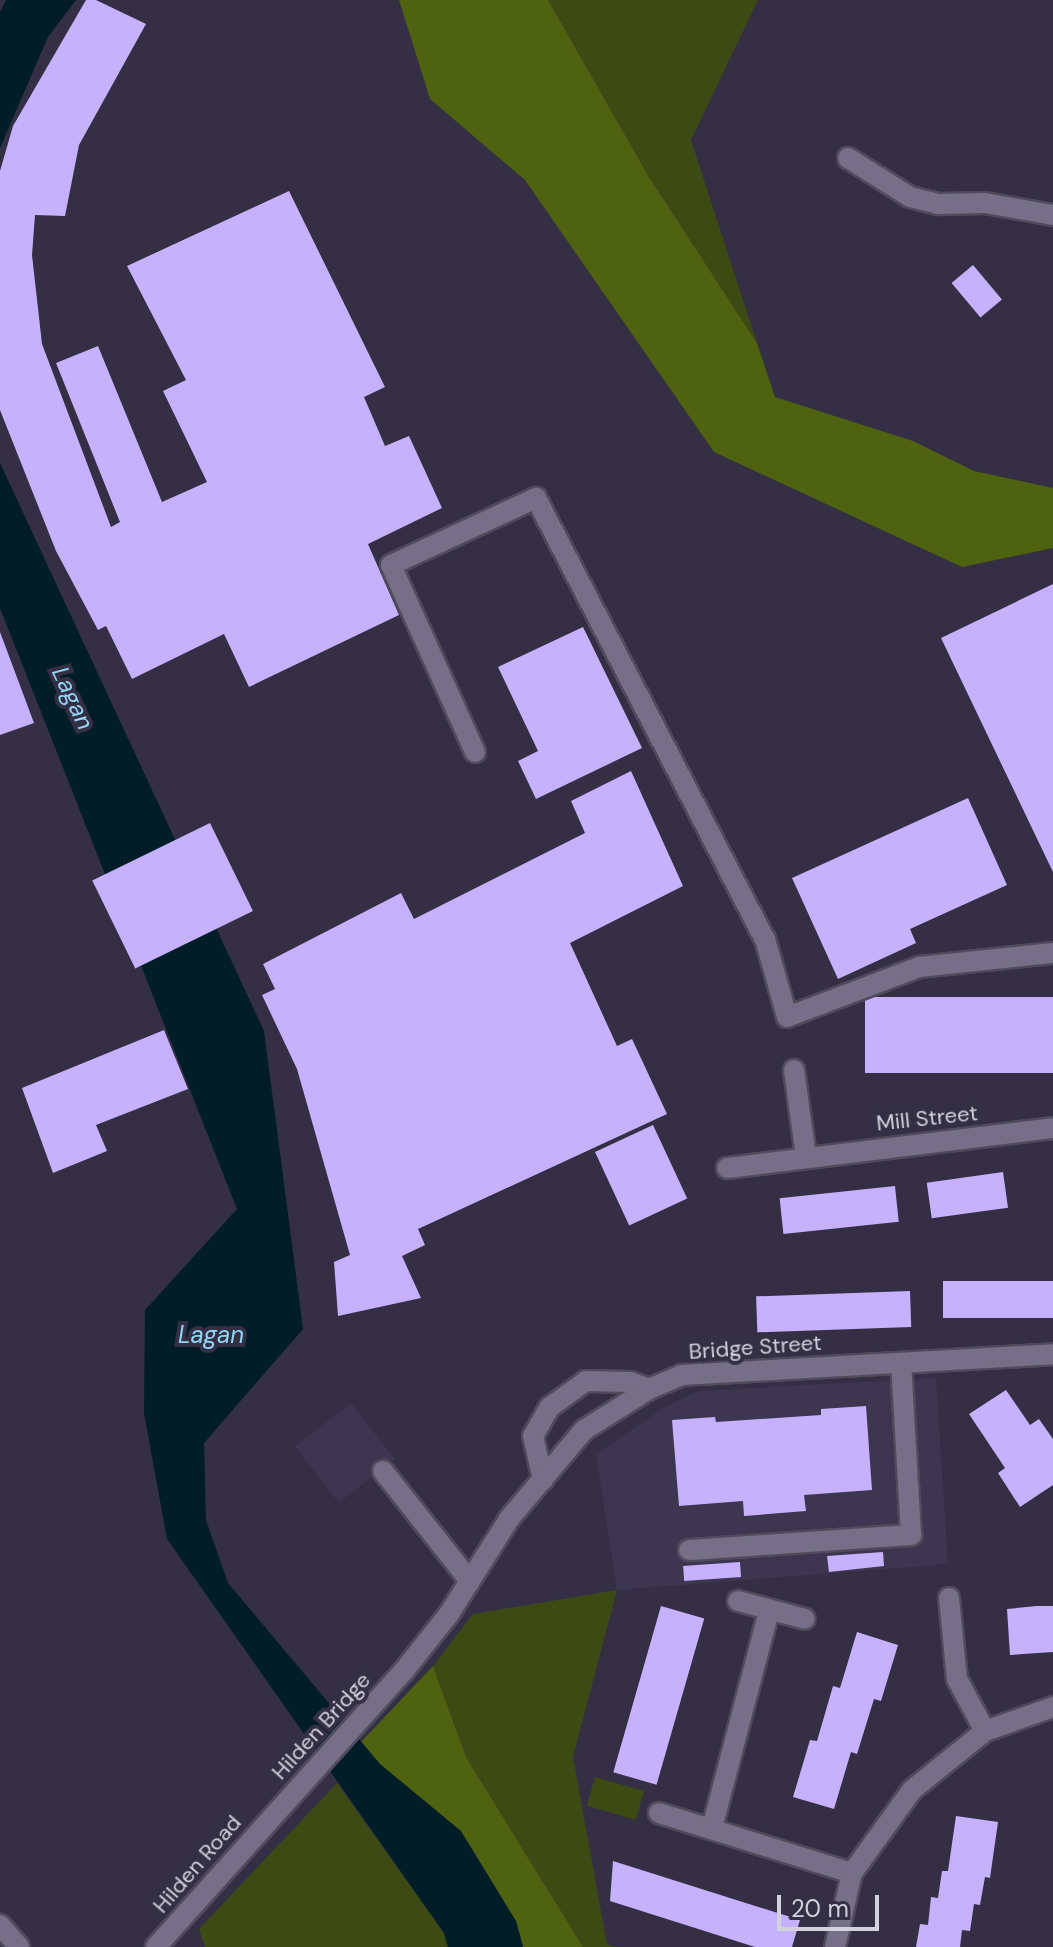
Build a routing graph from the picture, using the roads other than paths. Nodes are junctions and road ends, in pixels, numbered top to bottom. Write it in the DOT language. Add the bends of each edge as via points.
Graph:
graph roads {
  1 [pos="848,158"];
  2 [pos="1053,215"];
  3 [pos="475,752"];
  4 [pos="1053,953"];
  5 [pos="794,1070"];
  6 [pos="1053,1128"];
  7 [pos="806,1156"];
  8 [pos="727,1168"];
  9 [pos="1053,1354"];
  10 [pos="901,1363"];
  11 [pos="649,1389"];
  12 [pos="383,1471"];
  13 [pos="543,1480"];
  14 [pos="689,1550"];
  15 [pos="470,1581"];
  16 [pos="949,1598"];
  17 [pos="738,1601"];
  18 [pos="769,1610"];
  19 [pos="805,1619"];
  20 [pos="403,1672"];
  21 [pos="1053,1707"];
  22 [pos="985,1731"];
  23 [pos="274,1813"];
  24 [pos="659,1813"];
  25 [pos="712,1828"];
  26 [pos="852,1873"];
  27 [pos="0,1925"];
  28 [pos="156,1946"];
  29 [pos="19,1947"];
  30 [pos="835,1947"];
  1 -- 2 [label="street" via="910,197"];
  3 -- 4 [label="street" via="391,565 536,498 765,939 787,1017 919,967"];
  5 -- 7 [label="street"];
  6 -- 7 [label="street, Mill Street"];
  7 -- 8 [label="street, Mill Street"];
  9 -- 10 [label="street, Bridge Street"];
  10 -- 11 [label="street, Bridge Street" via="682,1375"];
  10 -- 14 [label="street" via="911,1535"];
  11 -- 13 [label="street, Bridge Street" via="584,1430"];
  11 -- 13 [label="street" via="630,1382 586,1381 550,1407 533,1436"];
  12 -- 15 [label="street"];
  13 -- 15 [label="street, Bridge Street" via="509,1519"];
  15 -- 20 [label="street, Bridge Street"];
  16 -- 22 [label="street" via="957,1679"];
  17 -- 18 [label="street"];
  18 -- 19 [label="street"];
  18 -- 25 [label="street"];
  20 -- 23 [label="street, Hilden Bridge"];
  21 -- 22 [label="street"];
  22 -- 26 [label="street" via="912,1790"];
  23 -- 28 [label="street, Hilden Road"];
  24 -- 25 [label="street"];
  25 -- 26 [label="street"];
  26 -- 30 [label="street"];
  27 -- 29 [label="street"];
}
